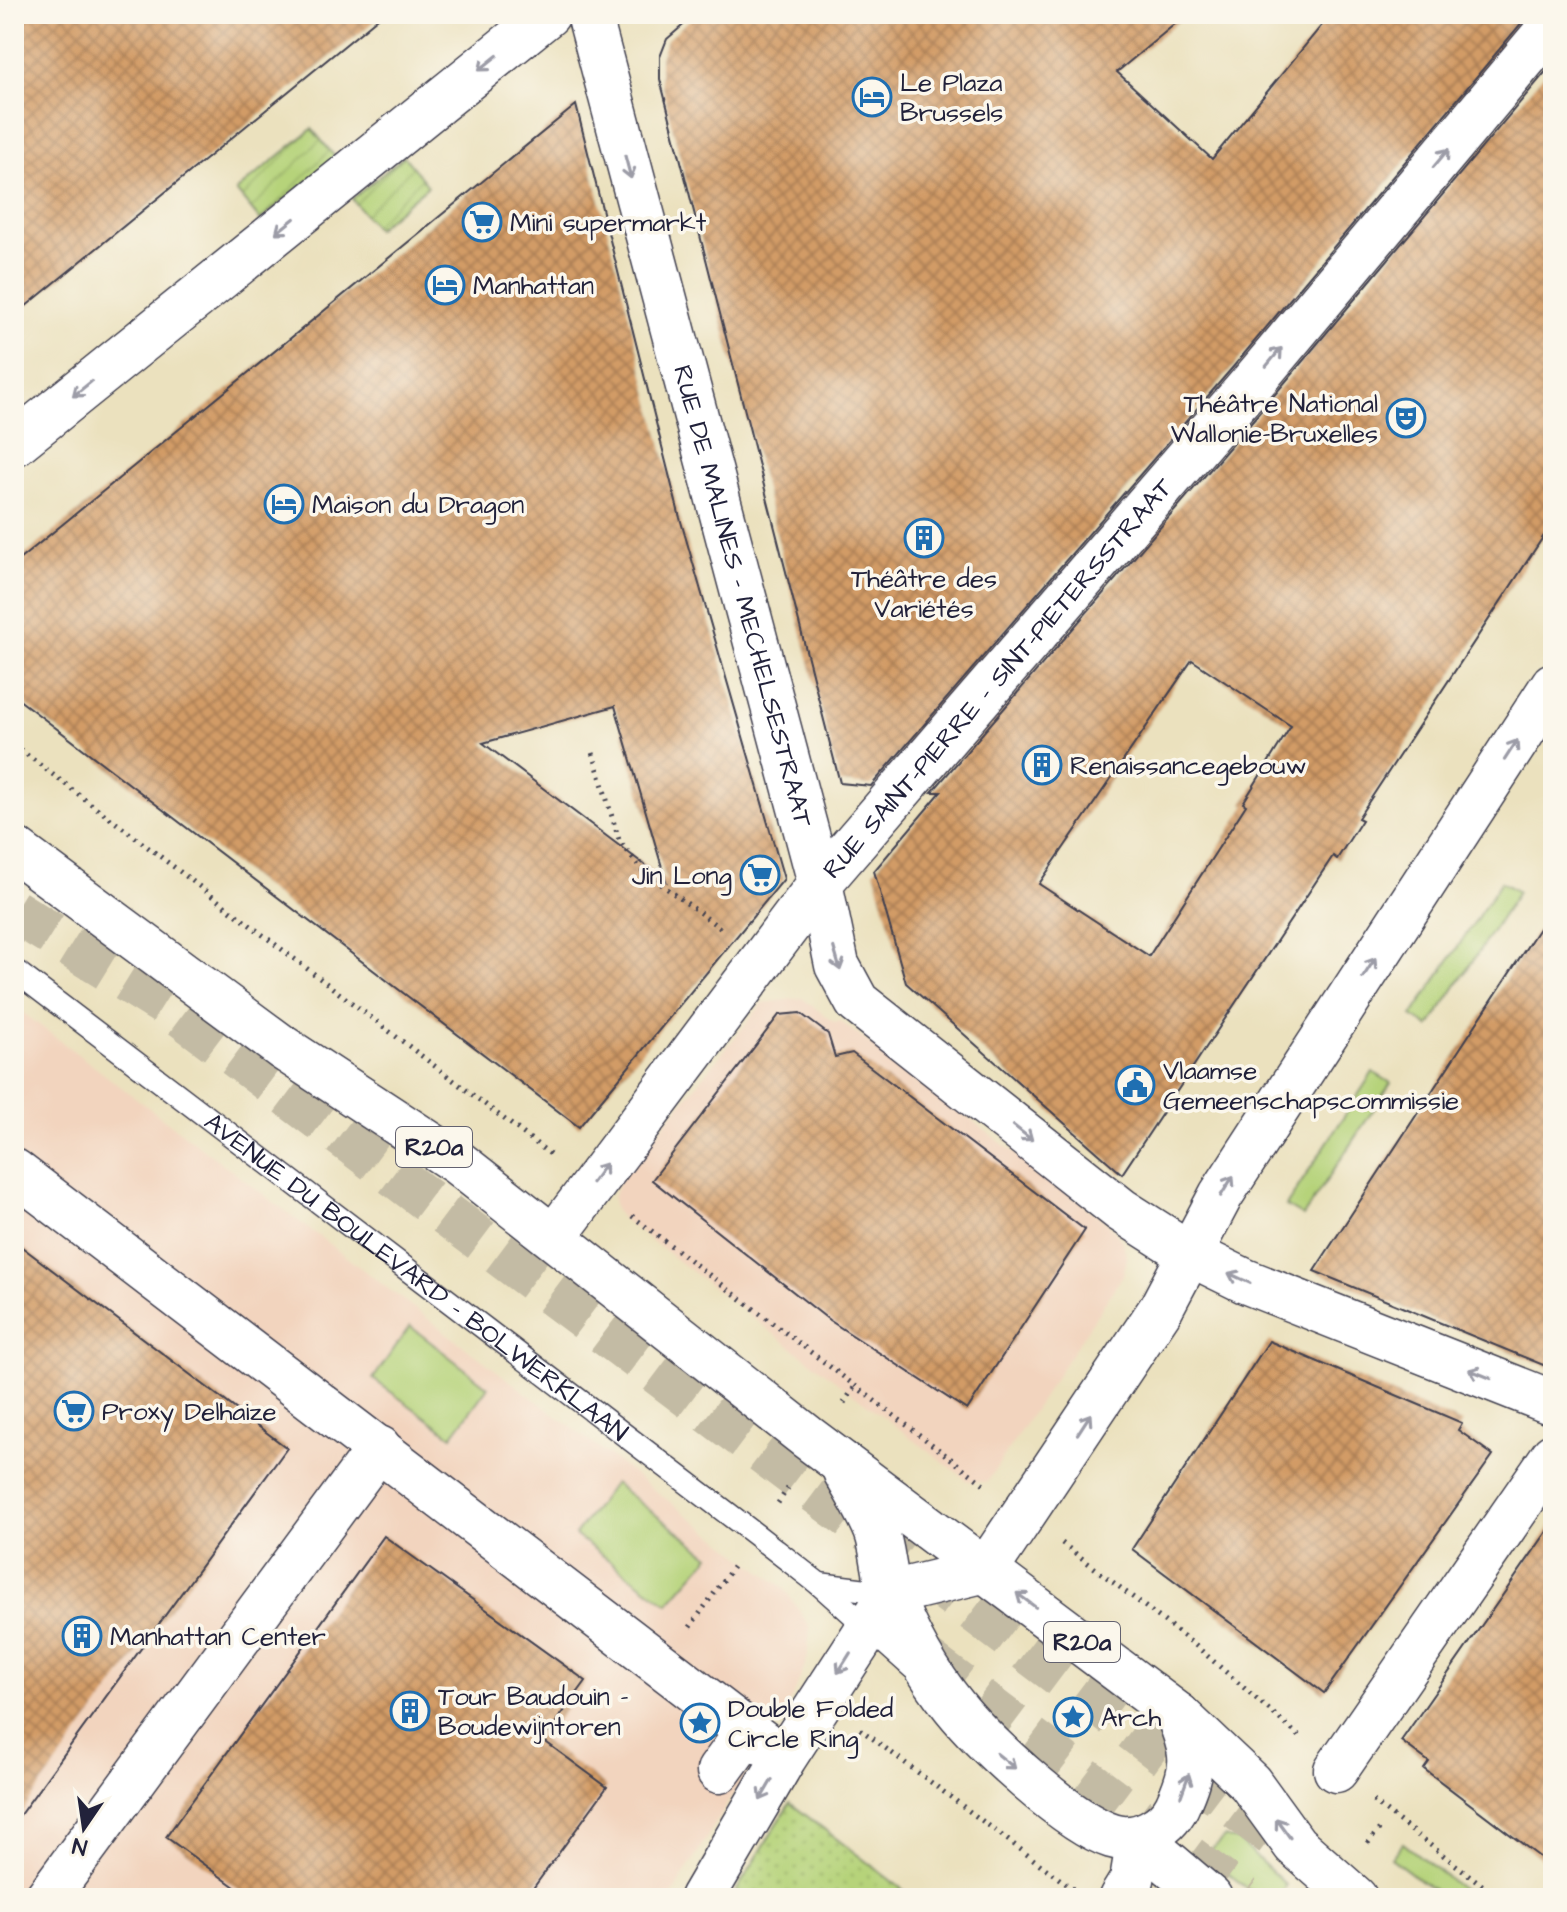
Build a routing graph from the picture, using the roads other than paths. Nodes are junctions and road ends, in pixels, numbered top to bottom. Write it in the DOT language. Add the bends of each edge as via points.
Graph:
graph roads {
  1 [pos="548,14"];
  2 [pos="589,14"];
  3 [pos="1553,24"];
  4 [pos="14,444"];
  5 [pos="1553,685"];
  6 [pos="14,849"];
  7 [pos="820,883"];
  8 [pos="14,970"];
  9 [pos="14,1171"];
  10 [pos="554,1237"];
  11 [pos="1190,1254"];
  12 [pos="1553,1403"];
  13 [pos="379,1448"];
  14 [pos="1553,1456"];
  15 [pos="840,1462"];
  16 [pos="986,1570"];
  17 [pos="819,1584"];
  18 [pos="879,1610"];
  19 [pos="1178,1715"];
  20 [pos="1336,1770"];
  21 [pos="719,1771"];
  22 [pos="1139,1838"];
  23 [pos="47,1898"];
  24 [pos="702,1898"];
  25 [pos="1121,1898"];
  26 [pos="1210,1898"];
  27 [pos="1355,1898"];
  1 -- 4 [label="street, one-way"];
  2 -- 7 [label="street, RUE DE MALINES - MECHELSESTRAAT, one-way"];
  7 -- 3 [label="street, RUE SAINT-PIERRE - SINT-PIETERSSTRAAT, one-way" via="1252,383"];
  11 -- 5 [label="street, one-way" via="1221,1195"];
  6 -- 10 [label="street, R20a" via="283,1048 457,1162"];
  10 -- 7 [label="street, RUE SAINT-PIERRE - SINT-PIETERSSTRAAT, one-way"];
  7 -- 11 [label="street, RUE DE MALINES - MECHELSESTRAAT, one-way" via="837,965 857,1002 1121,1210"];
  8 -- 17 [label="lane, AVENUE DU BOULEVARD - BOLWERKLAAN"];
  9 -- 13 [label="street"];
  10 -- 15 [label="street, R20a"];
  12 -- 11 [label="street, RUE DE MALINES - MECHELSESTRAAT, one-way" via="1245,1281"];
  16 -- 11 [label="street, one-way" via="1160,1310"];
  13 -- 21 [label="street" via="755,1737"];
  13 -- 23 [label="street"];
  14 -- 20 [label="street"];
  15 -- 16 [label="street, R20a"];
  15 -- 18 [label="street" via="877,1532"];
  16 -- 18 [label="street"];
  19 -- 16 [label="street, R20a, one-way"];
  17 -- 18 [label="lane"];
  17 -- 18 [label="lane, AVENUE DU BOULEVARD - BOLWERKLAAN"];
  18 -- 22 [label="street, one-way" via="998,1755 1078,1817 1112,1836"];
  18 -- 24 [label="street, one-way"];
  22 -- 19 [label="street, one-way" via="1170,1820 1189,1780 1193,1751"];
  27 -- 19 [label="street, R20a, one-way" via="1295,1845 1250,1783"];
  22 -- 25 [label="street" via="1132,1880"];
  22 -- 26 [label="street"];
}
